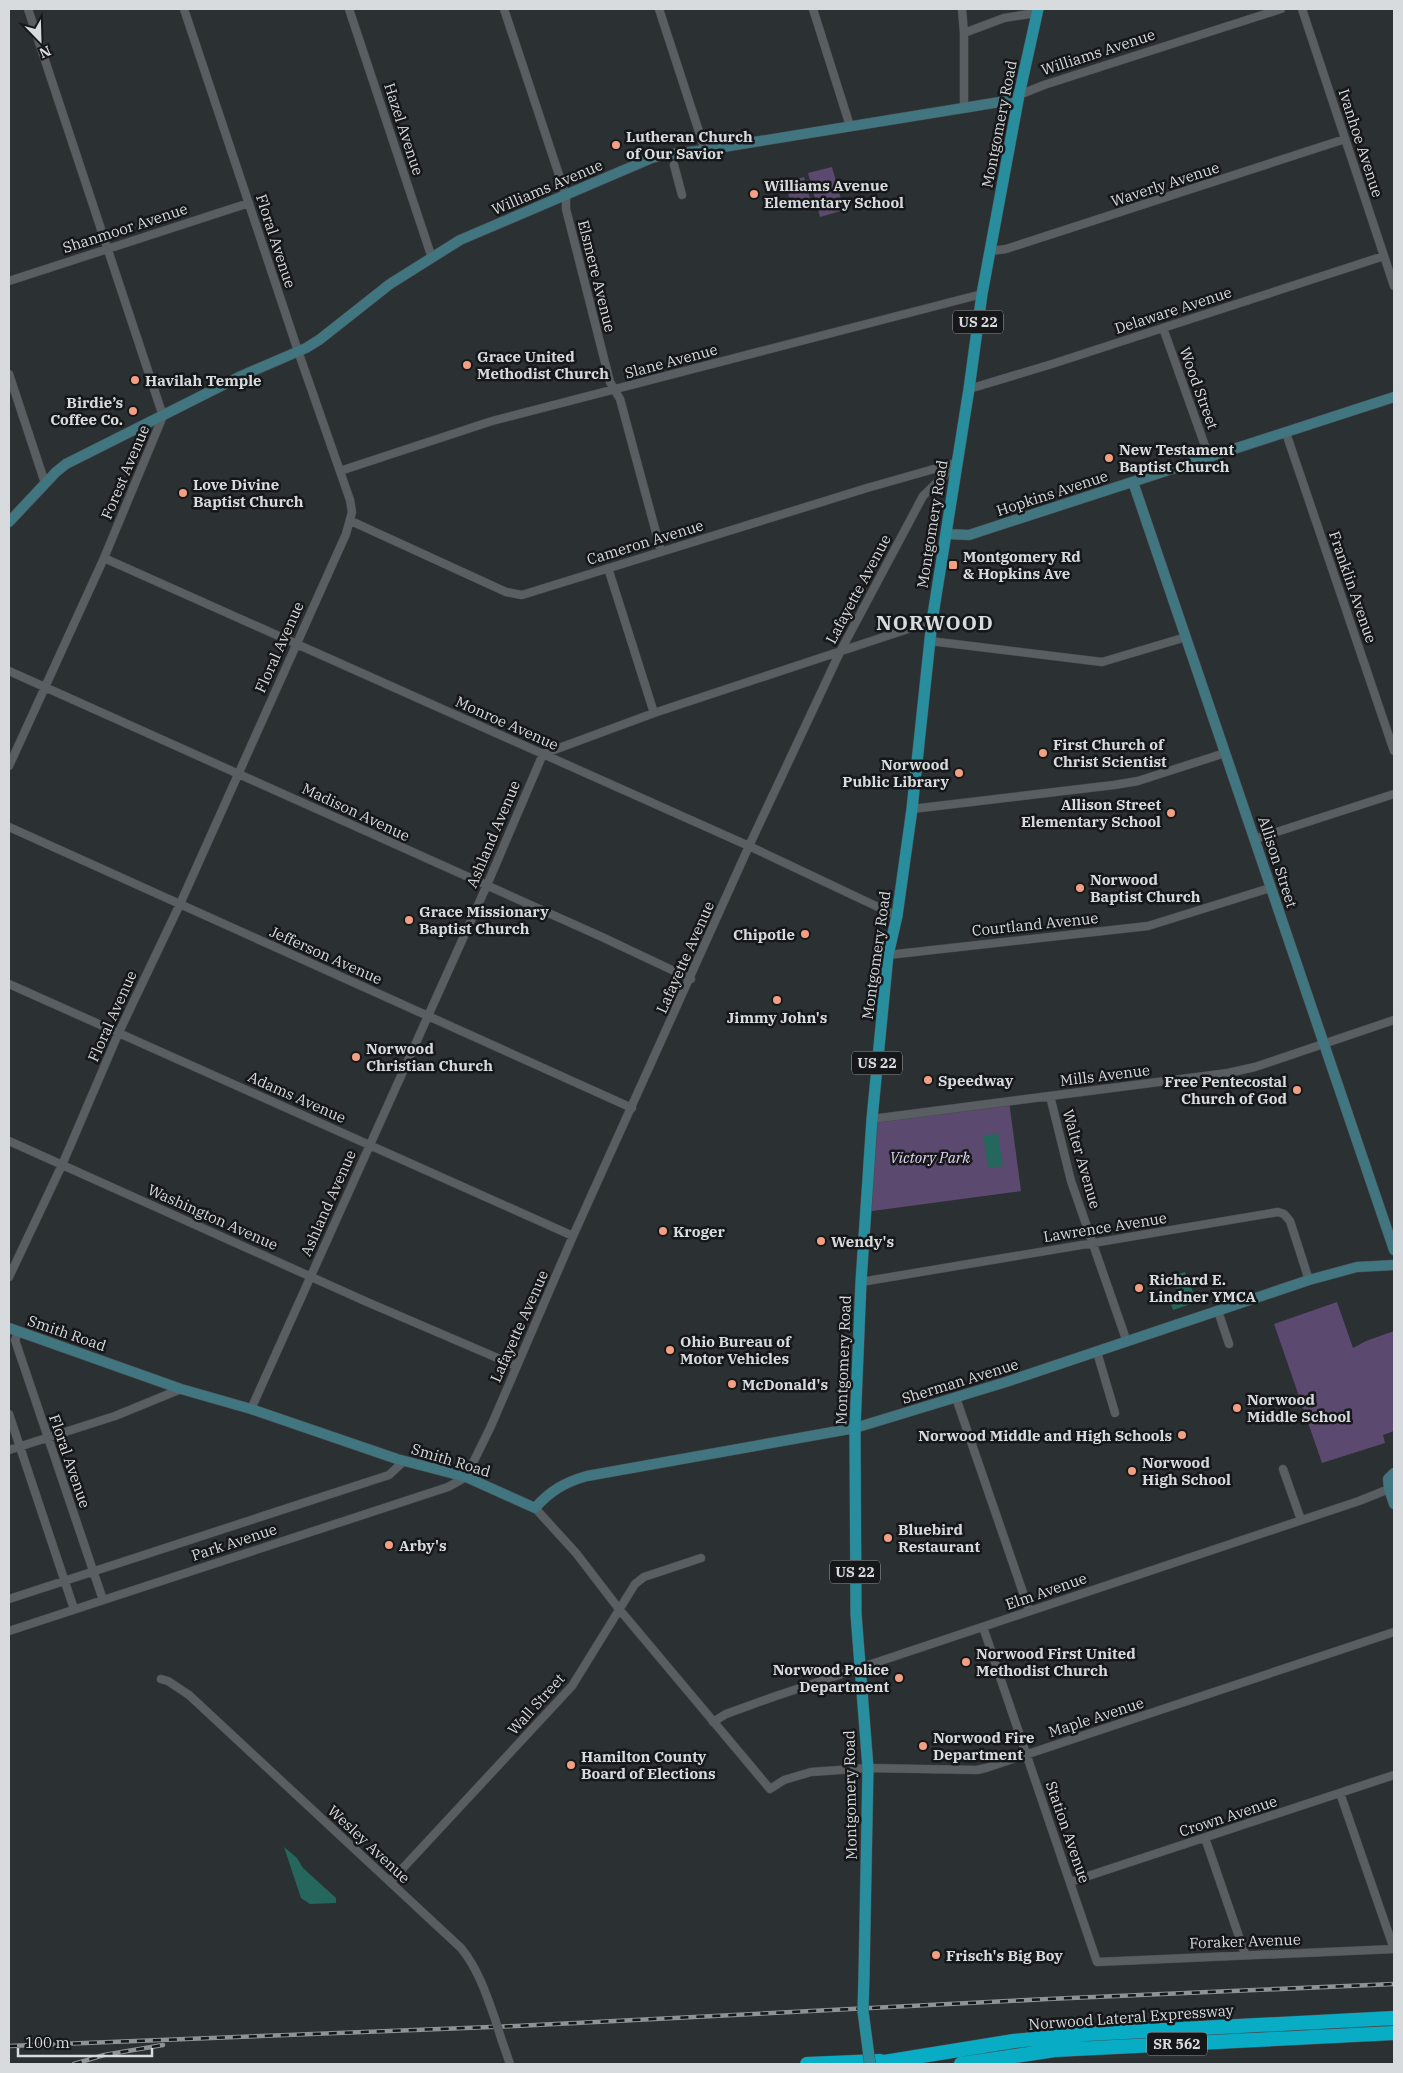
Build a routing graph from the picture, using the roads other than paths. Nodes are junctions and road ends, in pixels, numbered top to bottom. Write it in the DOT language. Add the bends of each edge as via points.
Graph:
graph roads {
  1 [pos="28,9"];
  2 [pos="184,9"];
  3 [pos="349,9"];
  4 [pos="504,9"];
  5 [pos="659,9"];
  6 [pos="813,9"];
  7 [pos="962,9"];
  8 [pos="1281,9"];
  9 [pos="1302,9"];
  10 [pos="1037,11"];
  11 [pos="964,33"];
  12 [pos="1019,94"];
  13 [pos="964,108"];
  14 [pos="850,126"];
  15 [pos="1346,139"];
  16 [pos="705,150"];
  17 [pos="674,165"];
  18 [pos="682,195"];
  19 [pos="566,196"];
  20 [pos="250,202"];
  21 [pos="432,225"];
  22 [pos="422,228"];
  23 [pos="108,249"];
  24 [pos="991,251"];
  25 [pos="1384,256"];
  26 [pos="432,258"];
  27 [pos="9,281"];
  28 [pos="1394,286"];
  29 [pos="982,294"];
  30 [pos="1163,328"];
  31 [pos="298,351"];
  32 [pos="9,374"];
  33 [pos="969,389"];
  34 [pos="616,390"];
  35 [pos="1394,396"];
  36 [pos="163,416"];
  37 [pos="1286,432"];
  38 [pos="1209,457"];
  39 [pos="957,463"];
  40 [pos="340,471"];
  41 [pos="1133,482"];
  42 [pos="45,483"];
  43 [pos="351,521"];
  44 [pos="9,522"];
  45 [pos="946,534"];
  46 [pos="661,551"];
  47 [pos="104,558"];
  48 [pos="608,568"];
  49 [pos="932,621"];
  50 [pos="1186,637"];
  51 [pos="930,641"];
  52 [pos="296,644"];
  53 [pos="840,652"];
  54 [pos="9,671"];
  55 [pos="45,687"];
  56 [pos="654,713"];
  57 [pos="1394,751"];
  58 [pos="1225,753"];
  59 [pos="543,754"];
  60 [pos="9,766"];
  61 [pos="238,774"];
  62 [pos="1394,794"];
  63 [pos="912,809"];
  64 [pos="9,827"];
  65 [pos="1255,839"];
  66 [pos="749,846"];
  67 [pos="487,885"];
  68 [pos="1270,888"];
  69 [pos="180,904"];
  70 [pos="898,916"];
  71 [pos="888,955"];
  72 [pos="691,979"];
  73 [pos="9,984"];
  74 [pos="427,1015"];
  75 [pos="1394,1020"];
  76 [pos="119,1032"];
  77 [pos="1323,1044"];
  78 [pos="1050,1096"];
  79 [pos="632,1108"];
  80 [pos="872,1119"];
  81 [pos="9,1141"];
  82 [pos="369,1144"];
  83 [pos="62,1165"];
  84 [pos="573,1236"];
  85 [pos="1093,1242"];
  86 [pos="1394,1250"];
  87 [pos="1394,1265"];
  88 [pos="311,1275"];
  89 [pos="9,1277"];
  90 [pos="1309,1280"];
  91 [pos="861,1282"];
  92 [pos="1218,1311"];
  93 [pos="14,1330"];
  94 [pos="1127,1342"];
  95 [pos="1229,1344"];
  96 [pos="1097,1352"];
  97 [pos="516,1366"];
  98 [pos="181,1390"];
  99 [pos="956,1398"];
  100 [pos="251,1409"];
  101 [pos="1115,1413"];
  102 [pos="9,1414"];
  103 [pos="855,1428"];
  104 [pos="48,1438"];
  105 [pos="20,1447"];
  106 [pos="9,1450"];
  107 [pos="404,1461"];
  108 [pos="1283,1469"];
  109 [pos="1394,1473"];
  110 [pos="466,1477"];
  111 [pos="1389,1489"];
  112 [pos="1394,1504"];
  113 [pos="534,1508"];
  114 [pos="1301,1520"];
  115 [pos="701,1558"];
  116 [pos="93,1570"];
  117 [pos="64,1580"];
  118 [pos="9,1599"];
  119 [pos="103,1600"];
  120 [pos="74,1609"];
  121 [pos="619,1609"];
  122 [pos="1029,1610"];
  123 [pos="983,1627"];
  124 [pos="9,1631"];
  125 [pos="1394,1632"];
  126 [pos="859,1668"];
  127 [pos="161,1679"];
  128 [pos="713,1722"];
  129 [pos="1027,1754"];
  130 [pos="868,1768"];
  131 [pos="1394,1775"];
  132 [pos="770,1789"];
  133 [pos="1340,1793"];
  134 [pos="1205,1838"];
  135 [pos="390,1882"];
  136 [pos="1070,1882"];
  137 [pos="1394,1949"];
  138 [pos="1245,1954"];
  139 [pos="1098,1962"];
  140 [pos="1394,2018"];
  141 [pos="1394,2033"];
  142 [pos="896,2060"];
  143 [pos="510,2064"];
  144 [pos="807,2064"];
  145 [pos="871,2064"];
  146 [pos="961,2064"];
  1 -- 23 [label="street, Forest Avenue"];
  2 -- 20 [label="street, Floral Avenue"];
  3 -- 22 [label="street, Hazel Avenue"];
  4 -- 19 [label="street, Elsmere Avenue"];
  5 -- 16 [label="street"];
  6 -- 14 [label="street"];
  7 -- 11 [label="street"];
  8 -- 12 [label="street, Williams Avenue"];
  9 -- 15 [label="street, Ivanhoe Avenue"];
  10 -- 11 [label="street" via="1004,18"];
  10 -- 12 [label="main road, Montgomery Road / US 22"];
  11 -- 13 [label="street"];
  12 -- 13 [label="street, Williams Avenue" via="1006,101"];
  12 -- 24 [label="main road, Montgomery Road / US 22"];
  13 -- 14 [label="street, Williams Avenue"];
  14 -- 16 [label="street, Williams Avenue"];
  15 -- 24 [label="street, Waverly Avenue" via="1006,249"];
  15 -- 25 [label="street, Ivanhoe Avenue"];
  16 -- 19 [label="street, Williams Avenue" via="658,156"];
  17 -- 18 [label="street"];
  19 -- 26 [label="street, Williams Avenue" via="466,238"];
  19 -- 34 [label="street, Elsmere Avenue" via="566,209 607,373"];
  20 -- 23 [label="street, Shanmoor Avenue"];
  20 -- 31 [label="street, Floral Avenue"];
  21 -- 22 [label="street"];
  22 -- 26 [label="street, Hazel Avenue"];
  23 -- 27 [label="street, Shanmoor Avenue"];
  23 -- 36 [label="street, Forest Avenue"];
  24 -- 29 [label="main road, Montgomery Road / US 22"];
  25 -- 28 [label="street, Ivanhoe Avenue"];
  25 -- 30 [label="street, Delaware Avenue"];
  26 -- 31 [label="street, Williams Avenue" via="386,288 319,340"];
  29 -- 33 [label="main road, Montgomery Road / US 22"];
  29 -- 34 [label="street, Slane Avenue"];
  30 -- 33 [label="street, Delaware Avenue"];
  30 -- 38 [label="street, Wood Street"];
  31 -- 36 [label="street, Williams Avenue"];
  31 -- 40 [label="street, Floral Avenue"];
  32 -- 42 [label="street"];
  33 -- 39 [label="main road, Montgomery Road / US 22"];
  34 -- 40 [label="street, Slane Avenue" via="492,421"];
  34 -- 46 [label="street, Elsmere Avenue"];
  35 -- 37 [label="street, Hopkins Avenue"];
  36 -- 42 [label="street, Williams Avenue" via="80,455"];
  36 -- 47 [label="street, Forest Avenue"];
  37 -- 38 [label="street, Hopkins Avenue"];
  37 -- 57 [label="street, Franklin Avenue"];
  38 -- 41 [label="street, Hopkins Avenue"];
  39 -- 45 [label="main road, Montgomery Road / US 22"];
  39 -- 46 [label="street, Cameron Avenue"];
  39 -- 53 [label="street, Lafayette Avenue" via="923,496"];
  40 -- 43 [label="street, Floral Avenue" via="350,500"];
  41 -- 45 [label="street, Hopkins Avenue" via="969,535"];
  41 -- 50 [label="street, Allison Street"];
  42 -- 44 [label="street, Williams Avenue"];
  43 -- 48 [label="street, Cameron Avenue" via="514,595"];
  43 -- 52 [label="street, Floral Avenue"];
  45 -- 49 [label="main road, Montgomery Road / US 22"];
  46 -- 48 [label="street, Cameron Avenue"];
  47 -- 52 [label="street, Monroe Avenue"];
  47 -- 55 [label="street, Forest Avenue"];
  48 -- 56 [label="street"];
  49 -- 51 [label="main road, Montgomery Road / US 22"];
  49 -- 53 [label="street"];
  50 -- 51 [label="street" via="1102,662"];
  50 -- 58 [label="street, Allison Street"];
  51 -- 63 [label="main road, Montgomery Road / US 22"];
  52 -- 59 [label="street, Monroe Avenue"];
  52 -- 61 [label="street, Floral Avenue"];
  53 -- 56 [label="street"];
  53 -- 66 [label="street, Lafayette Avenue"];
  54 -- 55 [label="street, Madison Avenue"];
  55 -- 60 [label="street, Forest Avenue"];
  55 -- 61 [label="street, Madison Avenue"];
  56 -- 59 [label="street"];
  58 -- 63 [label="street" via="1138,781"];
  58 -- 65 [label="street, Allison Street"];
  59 -- 66 [label="street, Monroe Avenue"];
  59 -- 67 [label="street, Ashland Avenue"];
  61 -- 67 [label="street, Madison Avenue"];
  61 -- 69 [label="street, Floral Avenue"];
  62 -- 65 [label="street"];
  63 -- 70 [label="main road, Montgomery Road / US 22"];
  64 -- 69 [label="street, Jefferson Avenue"];
  65 -- 68 [label="street, Allison Street"];
  66 -- 70 [label="street, Monroe Avenue"];
  66 -- 72 [label="street, Lafayette Avenue"];
  67 -- 72 [label="street, Madison Avenue"];
  67 -- 74 [label="street, Ashland Avenue"];
  68 -- 71 [label="street, Courtland Avenue" via="1148,926"];
  68 -- 77 [label="street, Allison Street"];
  69 -- 74 [label="street, Jefferson Avenue"];
  69 -- 76 [label="street, Floral Avenue"];
  70 -- 71 [label="main road, Montgomery Road / US 22"];
  71 -- 80 [label="main road, Montgomery Road / US 22"];
  72 -- 79 [label="street, Lafayette Avenue"];
  73 -- 76 [label="street, Adams Avenue"];
  74 -- 79 [label="street, Jefferson Avenue"];
  74 -- 82 [label="street, Ashland Avenue"];
  75 -- 77 [label="street, Mills Avenue"];
  76 -- 82 [label="street, Adams Avenue"];
  76 -- 83 [label="street, Floral Avenue"];
  77 -- 78 [label="street, Mills Avenue" via="1228,1073"];
  77 -- 86 [label="street, Allison Street"];
  78 -- 80 [label="street, Mills Avenue"];
  78 -- 85 [label="street, Walter Avenue" via="1071,1181"];
  79 -- 84 [label="street, Lafayette Avenue"];
  80 -- 91 [label="main road, Montgomery Road / US 22"];
  81 -- 83 [label="street, Washington Avenue"];
  82 -- 84 [label="street, Adams Avenue"];
  82 -- 88 [label="street, Ashland Avenue"];
  83 -- 88 [label="street, Washington Avenue"];
  83 -- 89 [label="street, Floral Avenue"];
  84 -- 97 [label="street, Lafayette Avenue"];
  85 -- 90 [label="street, Lawrence Avenue" via="1278,1212 1290,1221"];
  85 -- 91 [label="street, Lawrence Avenue"];
  85 -- 94 [label="street, Walter Avenue"];
  87 -- 90 [label="street, Sherman Avenue" via="1357,1267"];
  88 -- 97 [label="street, Washington Avenue"];
  88 -- 100 [label="street, Ashland Avenue"];
  90 -- 92 [label="street, Sherman Avenue"];
  91 -- 103 [label="main road, Montgomery Road / US 22"];
  92 -- 94 [label="street, Sherman Avenue"];
  92 -- 95 [label="street"];
  93 -- 98 [label="street, Smith Road"];
  93 -- 104 [label="street, Floral Avenue"];
  94 -- 96 [label="street, Sherman Avenue"];
  96 -- 99 [label="street, Sherman Avenue"];
  96 -- 101 [label="street"];
  97 -- 110 [label="street, Lafayette Avenue"];
  98 -- 100 [label="street, Smith Road"];
  98 -- 104 [label="street"];
  99 -- 103 [label="street, Sherman Avenue"];
  99 -- 122 [label="street"];
  100 -- 107 [label="street, Smith Road"];
  102 -- 105 [label="street"];
  103 -- 113 [label="street, Sherman Avenue" via="587,1476 561,1485"];
  103 -- 126 [label="main road, Montgomery Road / US 22" via="855,1588"];
  104 -- 105 [label="street"];
  104 -- 116 [label="street, Floral Avenue"];
  105 -- 106 [label="street"];
  105 -- 117 [label="street"];
  107 -- 110 [label="street, Smith Road"];
  107 -- 116 [label="street, Park Avenue" via="389,1475"];
  108 -- 114 [label="street"];
  109 -- 111 [label="street" via="1388,1479"];
  110 -- 113 [label="street, Smith Road"];
  110 -- 119 [label="street, Park Avenue" via="448,1487"];
  111 -- 112 [label="street"];
  111 -- 114 [label="street, Elm Avenue"];
  113 -- 121 [label="street, Smith Road" via="576,1553"];
  114 -- 122 [label="street, Elm Avenue"];
  115 -- 121 [label="street, Wall Street" via="644,1577 635,1584"];
  116 -- 117 [label="street, Park Avenue"];
  116 -- 119 [label="street, Floral Avenue"];
  117 -- 118 [label="street, Park Avenue"];
  117 -- 120 [label="street"];
  119 -- 120 [label="street, Park Avenue"];
  120 -- 124 [label="street, Park Avenue"];
  121 -- 128 [label="street, Smith Road"];
  121 -- 135 [label="street, Wall Street" via="572,1686"];
  122 -- 123 [label="street, Elm Avenue"];
  123 -- 126 [label="street, Elm Avenue"];
  123 -- 129 [label="street, Station Avenue"];
  125 -- 129 [label="street, Maple Avenue"];
  126 -- 128 [label="street, Elm Avenue" via="726,1714"];
  126 -- 130 [label="main road, Montgomery Road / US 22"];
  127 -- 135 [label="street, Wesley Avenue" via="189,1695"];
  128 -- 132 [label="street, Smith Road"];
  129 -- 130 [label="street, Maple Avenue" via="977,1770"];
  129 -- 136 [label="street, Station Avenue"];
  130 -- 132 [label="street, Maple Avenue" via="811,1772 784,1780"];
  130 -- 145 [label="main road, Montgomery Road / US 22, bridge" via="863,2011"];
  131 -- 133 [label="street, Crown Avenue"];
  133 -- 134 [label="street, Crown Avenue"];
  133 -- 137 [label="street"];
  134 -- 136 [label="street, Crown Avenue"];
  134 -- 138 [label="street"];
  135 -- 143 [label="street, Wesley Avenue, bridge" via="466,1955 480,1978"];
  136 -- 139 [label="street, Station Avenue"];
  137 -- 138 [label="street, Foraker Avenue"];
  138 -- 139 [label="street, Foraker Avenue"];
  140 -- 142 [label="highway, Norwood Lateral Expressway / SR 562" via="1086,2034 1014,2041"];
  141 -- 146 [label="highway, Norwood Lateral Expressway / SR 562" via="1055,2050"];
  142 -- 144 [label="highway"];
  142 -- 145 [label="highway, Norwood Lateral Expressway / SR 562"];
}
